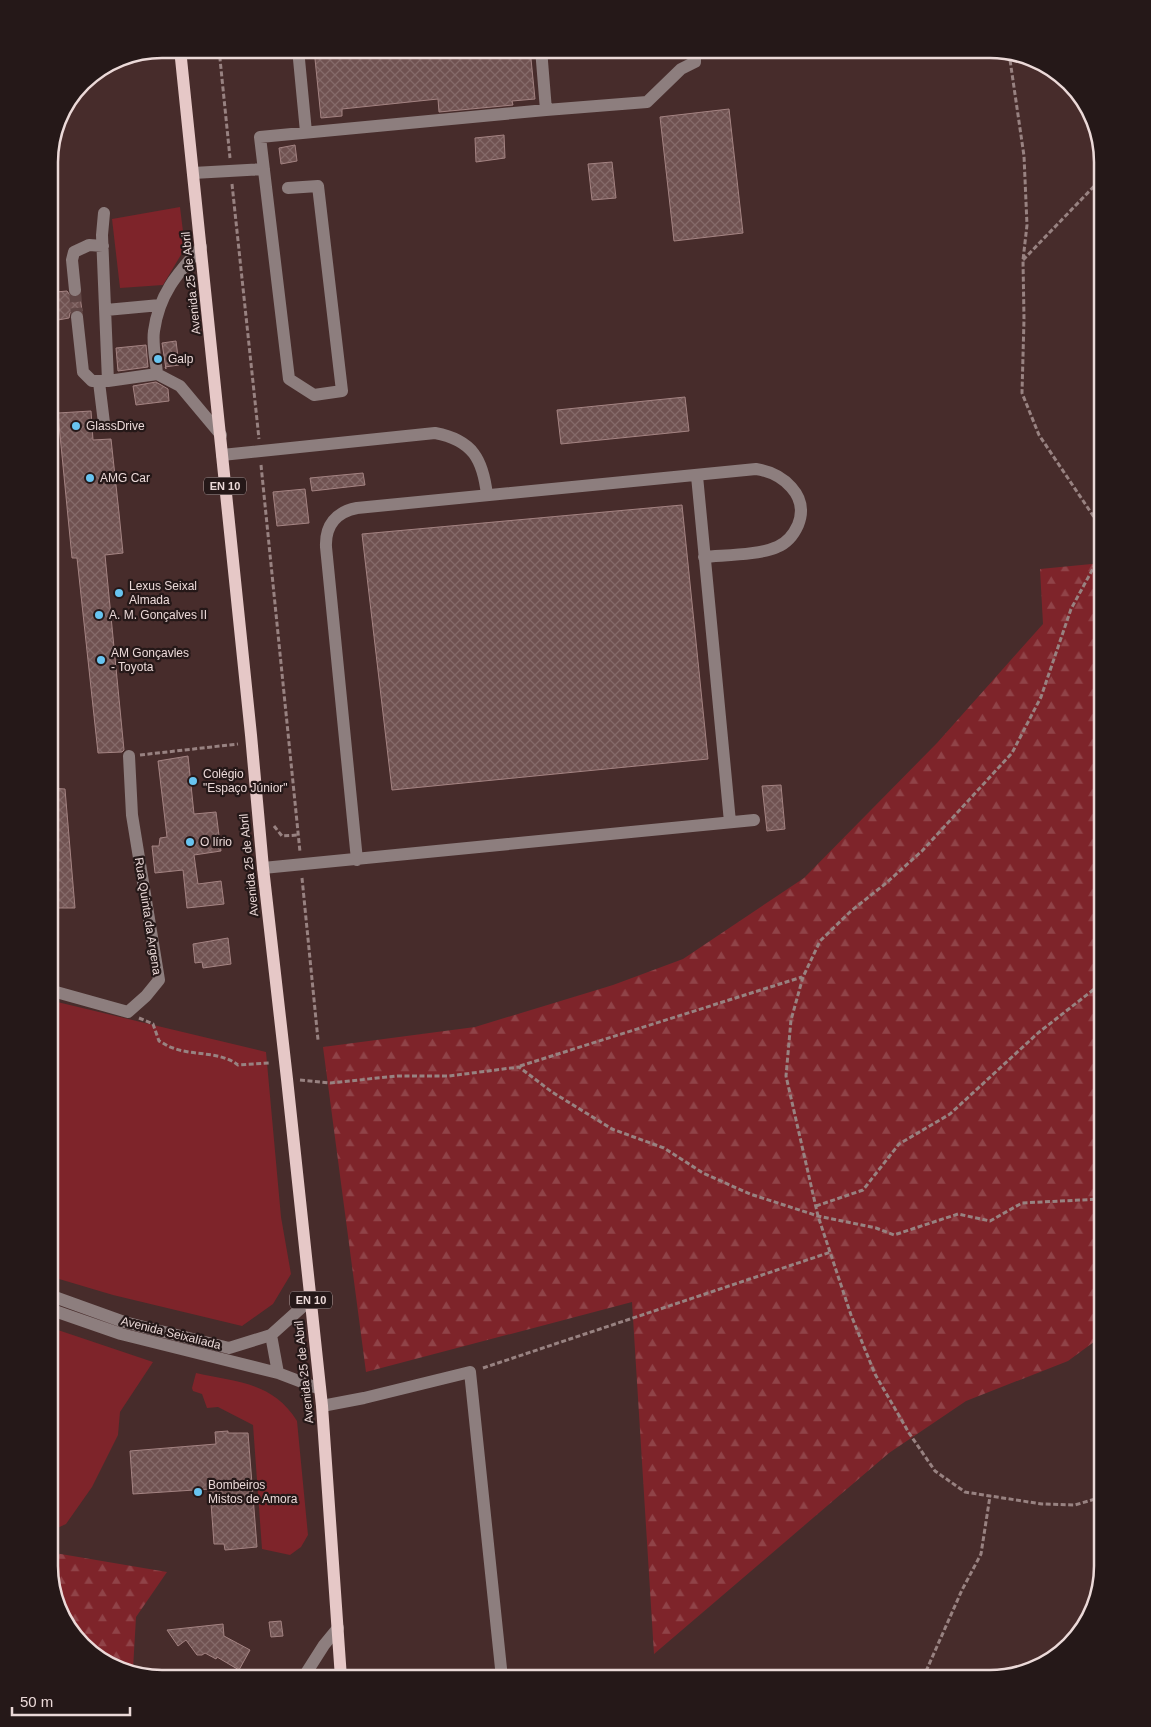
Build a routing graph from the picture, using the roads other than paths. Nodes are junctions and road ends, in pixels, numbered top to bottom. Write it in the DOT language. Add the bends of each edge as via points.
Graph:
graph roads {
  1 [pos="181,58"];
  2 [pos="299,58"];
  3 [pos="542,58"];
  4 [pos="695,58"];
  5 [pos="546,110"];
  6 [pos="306,132"];
  7 [pos="264,169"];
  8 [pos="194,173"];
  9 [pos="288,188"];
  10 [pos="104,213"];
  11 [pos="103,246"];
  12 [pos="201,247"];
  13 [pos="75,290"];
  14 [pos="160,305"];
  15 [pos="106,310"];
  16 [pos="77,317"];
  17 [pos="157,374"];
  18 [pos="104,382"];
  19 [pos="104,422"];
  20 [pos="221,436"];
  21 [pos="222,455"];
  22 [pos="697,476"];
  23 [pos="487,495"];
  24 [pos="704,557"];
  25 [pos="129,756"];
  26 [pos="754,820"];
  27 [pos="730,822"];
  28 [pos="357,860"];
  29 [pos="263,868"];
  30 [pos="58,993"];
  31 [pos="58,1298"];
  32 [pos="311,1299"];
  33 [pos="58,1312"];
  34 [pos="271,1335"];
  35 [pos="278,1373"];
  36 [pos="320,1389"];
  37 [pos="322,1406"];
  38 [pos="338,1628"];
  39 [pos="309,1669"];
  40 [pos="340,1669"];
  41 [pos="501,1669"];
  1 -- 8 [label="main road, Avenida 25 de Abril / EN 10"];
  2 -- 6 [label="street"];
  3 -- 5 [label="street"];
  4 -- 5 [label="street" via="695,62 681,70 648,102"];
  5 -- 6 [label="street"];
  6 -- 7 [label="street" via="260,137"];
  7 -- 8 [label="street"];
  7 -- 9 [label="street" via="289,379 314,395 342,391 318,186"];
  8 -- 12 [label="main road, Avenida 25 de Abril / EN 10"];
  10 -- 11 [label="street"];
  11 -- 13 [label="street" via="89,245 74,252"];
  11 -- 15 [label="street"];
  12 -- 14 [label="street" via="176,275"];
  12 -- 20 [label="main road, Avenida 25 de Abril / EN 10"];
  14 -- 15 [label="street"];
  14 -- 17 [label="street" via="154,332"];
  15 -- 18 [label="street"];
  16 -- 18 [label="street" via="83,372 92,381"];
  17 -- 18 [label="street"];
  17 -- 20 [label="street" via="180,386"];
  18 -- 19 [label="street"];
  20 -- 21 [label="main road, Avenida 25 de Abril / EN 10"];
  21 -- 23 [label="street" via="427,433 444,434 461,441 474,452 482,467"];
  21 -- 29 [label="main road, Avenida 25 de Abril / EN 10"];
  22 -- 23 [label="street"];
  22 -- 24 [label="street"];
  22 -- 24 [label="street" via="756,469 768,471 789,484 801,507 795,530 778,547"];
  23 -- 28 [label="street" via="352,509 338,514 327,532"];
  24 -- 27 [label="street"];
  25 -- 30 [label="street, Rua Quinta da Argena" via="132,815 159,980 128,1012"];
  26 -- 27 [label="street"];
  27 -- 28 [label="street"];
  28 -- 29 [label="street"];
  29 -- 32 [label="main road, Avenida 25 de Abril / EN 10"];
  31 -- 34 [label="street, Avenida Seixalíada" via="124,1322 229,1348"];
  32 -- 34 [label="street, Avenida Seixalíada"];
  32 -- 36 [label="main road, Avenida 25 de Abril / EN 10"];
  33 -- 35 [label="street, Avenida Seixalíada" via="121,1334"];
  34 -- 35 [label="street"];
  35 -- 36 [label="street, Avenida Seixalíada"];
  36 -- 37 [label="main road, Avenida 25 de Abril / EN 10"];
  37 -- 38 [label="main road, Avenida 25 de Abril / EN 10"];
  37 -- 41 [label="street" via="470,1372"];
  38 -- 39 [label="street"];
  38 -- 40 [label="main road, Avenida 25 de Abril / EN 10"];
}
